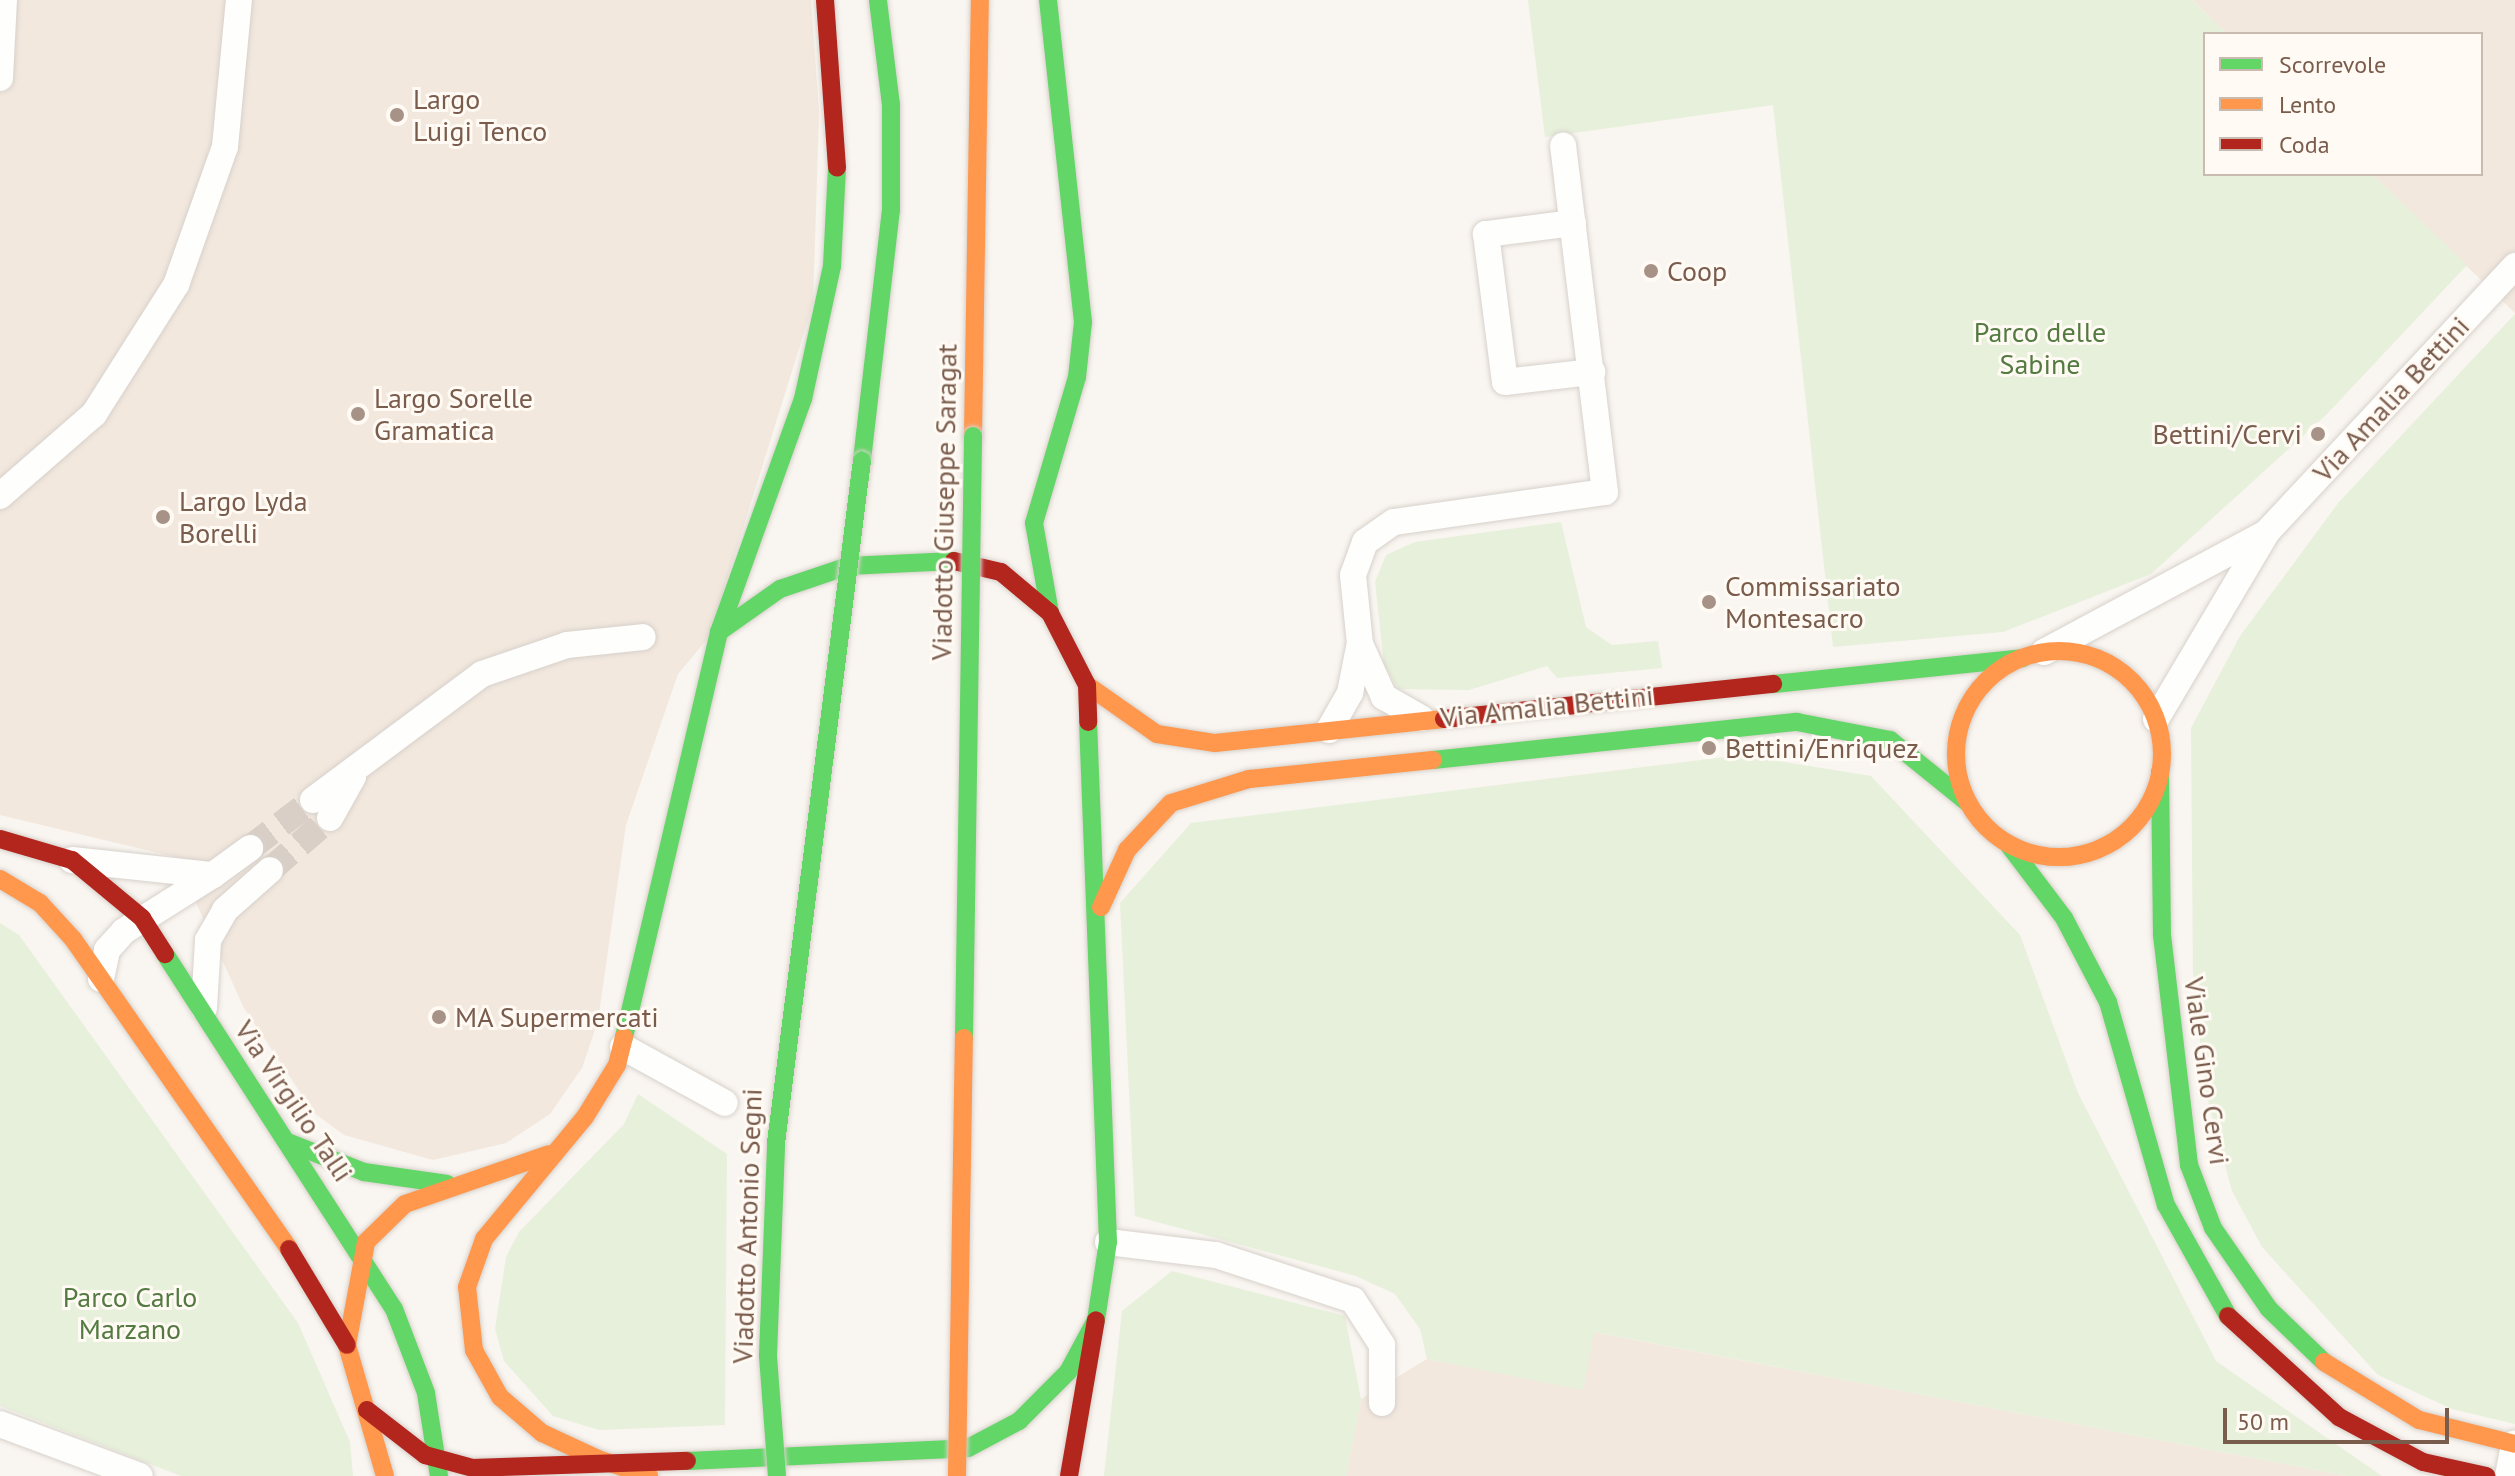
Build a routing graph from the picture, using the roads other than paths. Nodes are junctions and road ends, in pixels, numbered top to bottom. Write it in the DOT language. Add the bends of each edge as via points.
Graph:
graph roads {
  1 [pos="4,0"];
  2 [pos="239,0"];
  3 [pos="825,0"];
  4 [pos="878,0"];
  5 [pos="980,0"];
  6 [pos="1048,0"];
  7 [pos="0,78"];
  8 [pos="1563,146"];
  9 [pos="1573,223"];
  10 [pos="2515,266"];
  11 [pos="1592,372"];
  12 [pos="0,496"];
  13 [pos="2267,532"];
  14 [pos="1050,613"];
  15 [pos="719,632"];
  16 [pos="643,637"];
  17 [pos="1360,644"];
  18 [pos="2034,655"];
  19 [pos="1087,685"];
  20 [pos="1425,719"];
  21 [pos="2156,719"];
  22 [pos="1329,730"];
  23 [pos="2160,772"];
  24 [pos="1968,803"];
  25 [pos="322,809"];
  26 [pos="0,839"];
  27 [pos="2008,844"];
  28 [pos="250,848"];
  29 [pos="72,860"];
  30 [pos="270,870"];
  31 [pos="213,875"];
  32 [pos="0,879"];
  33 [pos="1098,914"];
  34 [pos="142,918"];
  35 [pos="101,979"];
  36 [pos="210,1027"];
  37 [pos="623,1047"];
  38 [pos="725,1103"];
  39 [pos="287,1142"];
  40 [pos="552,1153"];
  41 [pos="469,1181"];
  42 [pos="1108,1242"];
  43 [pos="362,1251"];
  44 [pos="1096,1320"];
  45 [pos="347,1345"];
  46 [pos="1382,1403"];
  47 [pos="367,1410"];
  48 [pos="0,1424"];
  49 [pos="2514,1444"];
  50 [pos="598,1459"];
  51 [pos="439,1469"];
  52 [pos="500,1472"];
  53 [pos="140,1476"];
  54 [pos="385,1476"];
  55 [pos="649,1476"];
  56 [pos="777,1476"];
  57 [pos="957,1476"];
  58 [pos="1069,1476"];
  59 [pos="2486,1476"];
  60 [pos="2508,1476"];
  1 -- 7 [label="street"];
  2 -- 12 [label="street" via="225,147 176,285 99,407"];
  3 -- 15 [label="street" via="838,141 832,266 803,399"];
  4 -- 56 [label="street, Viadotto Antonio Segni, bridge" via="891,105 891,210 770,1217"];
  5 -- 57 [label="street, Viadotto Giuseppe Saragat, bridge"];
  6 -- 14 [label="street" via="1083,322 1077,377 1034,523"];
  8 -- 9 [label="street"];
  9 -- 11 [label="street"];
  9 -- 11 [label="street" via="1486,234 1505,382"];
  10 -- 13 [label="street, Via Amalia Bettini"];
  11 -- 17 [label="street" via="1605,492 1394,522 1377,531 1354,568"];
  13 -- 18 [label="street, Via Amalia Bettini"];
  13 -- 21 [label="street, Via Amalia Bettini"];
  14 -- 15 [label="street" via="990,568 903,558 810,576"];
  14 -- 19 [label="street"];
  15 -- 37 [label="street"];
  16 -- 25 [label="street" via="567,645 482,674 425,711"];
  17 -- 20 [label="street" via="1384,697"];
  17 -- 22 [label="street" via="1350,693"];
  18 -- 20 [label="street, Via Amalia Bettini"];
  18 -- 21 [label="street" via="2075,652 2111,666 2136,686"];
  18 -- 24 [label="street" via="1986,682 1962,719 1956,762"];
  19 -- 22 [label="street, Via Amalia Bettini" via="1136,724 1186,742"];
  19 -- 33 [label="street"];
  20 -- 22 [label="street, Via Amalia Bettini"];
  21 -- 23 [label="street"];
  23 -- 27 [label="street" via="2143,813 2103,847 2048,857"];
  23 -- 49 [label="street, Viale Gino Cervi" via="2162,935 2176,1096 2193,1179 2213,1228 2269,1309 2340,1378 2419,1420"];
  24 -- 27 [label="street"];
  24 -- 33 [label="street" via="1890,740 1797,722 1249,779 1184,795 1156,816 1127,850"];
  26 -- 29 [label="street, Via Virgilio Talli"];
  27 -- 59 [label="street" via="2064,918 2108,1002 2166,1205 2215,1301 2261,1353 2339,1417 2416,1459"];
  28 -- 31 [label="street"];
  29 -- 31 [label="street"];
  29 -- 34 [label="street, Via Virgilio Talli"];
  30 -- 36 [label="street" via="225,910 208,940 201,984"];
  31 -- 34 [label="street"];
  32 -- 35 [label="street" via="40,903"];
  33 -- 42 [label="street"];
  34 -- 35 [label="street" via="107,950"];
  34 -- 36 [label="street, Via Virgilio Talli"];
  35 -- 45 [label="street" via="313,1283"];
  36 -- 39 [label="street, Via Virgilio Talli"];
  37 -- 38 [label="street"];
  37 -- 40 [label="street" via="596,1101"];
  39 -- 41 [label="street" via="384,1177"];
  39 -- 43 [label="street, Via Virgilio Talli"];
  40 -- 41 [label="street"];
  40 -- 50 [label="street" via="477,1251 467,1287 468,1329 483,1372 514,1412"];
  41 -- 43 [label="street" via="397,1208"];
  42 -- 44 [label="street"];
  42 -- 46 [label="street" via="1216,1255 1353,1300 1382,1345"];
  43 -- 45 [label="street"];
  43 -- 51 [label="street, Via Virgilio Talli" via="414,1356"];
  44 -- 50 [label="street" via="1076,1361 1044,1400 968,1448"];
  44 -- 58 [label="street"];
  45 -- 47 [label="street"];
  47 -- 51 [label="street"];
  47 -- 54 [label="street"];
  48 -- 53 [label="street"];
  49 -- 60 [label="street"];
  50 -- 52 [label="street"];
  50 -- 55 [label="street"];
  51 -- 52 [label="street"];
}
